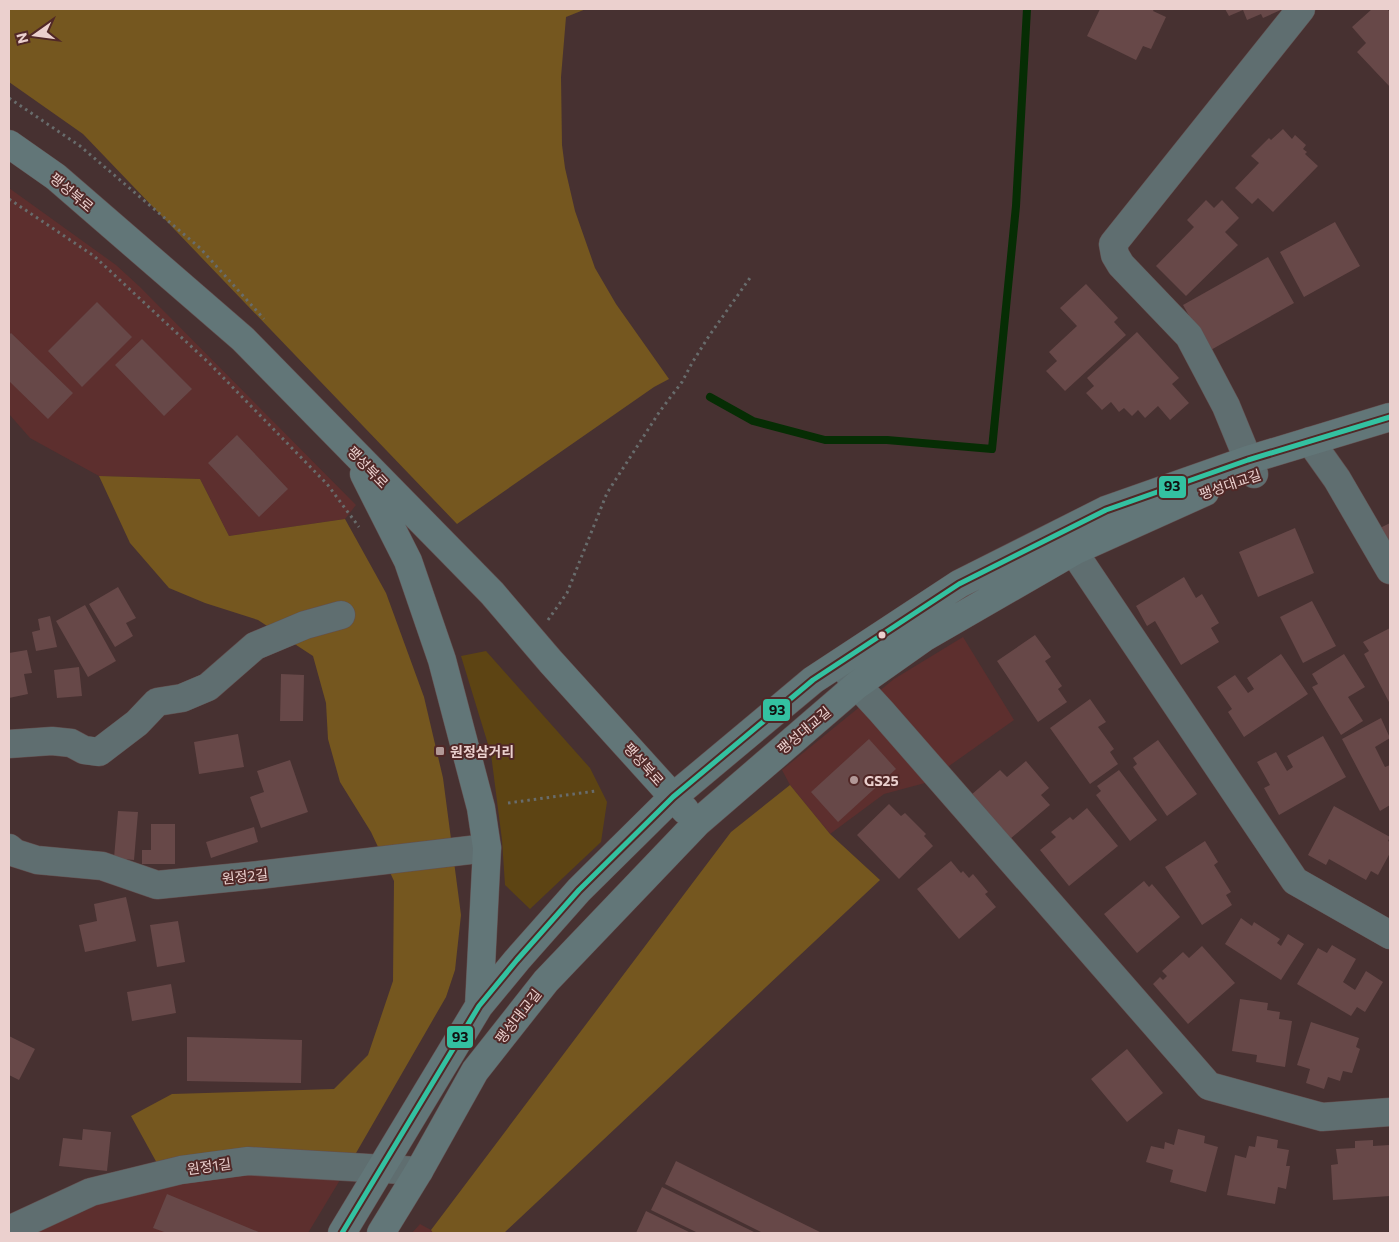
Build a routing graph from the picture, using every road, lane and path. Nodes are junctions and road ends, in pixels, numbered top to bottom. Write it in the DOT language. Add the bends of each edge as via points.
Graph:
graph roads {
  1 [pos="1301,9"];
  2 [pos="9,144"];
  3 [pos="9,198"];
  4 [pos="752,275"];
  5 [pos="1390,417"];
  6 [pos="1390,436"];
  7 [pos="1315,448"];
  8 [pos="352,450"];
  9 [pos="1251,467"];
  10 [pos="360,529"];
  11 [pos="1068,542"];
  12 [pos="1390,570"];
  13 [pos="341,614"];
  14 [pos="532,640"];
  15 [pos="840,662"];
  16 [pos="857,686"];
  17 [pos="9,744"];
  18 [pos="596,791"];
  19 [pos="673,797"];
  20 [pos="502,804"];
  21 [pos="697,823"];
  22 [pos="9,848"];
  23 [pos="487,848"];
  24 [pos="1390,935"];
  25 [pos="479,1006"];
  26 [pos="1390,1112"];
  27 [pos="381,1168"];
  28 [pos="419,1171"];
  29 [pos="9,1230"];
  30 [pos="342,1233"];
  31 [pos="382,1233"];
  1 -- 9 [label="street" via="1113,244 1121,266 1189,336 1226,406"];
  2 -- 8 [label="main road, 팽성북로" via="56,177 243,339"];
  3 -- 10 [label="path" via="94,256 209,363 326,484"];
  4 -- 14 [label="path" via="607,493 567,593"];
  5 -- 7 [label="main road"];
  6 -- 7 [label="main road, 팽성대교길"];
  7 -- 9 [label="main road, 팽성대교길"];
  7 -- 12 [label="street" via="1337,479"];
  8 -- 14 [label="main road, 팽성북로" via="492,593"];
  8 -- 23 [label="main road" via="408,561 442,660 481,808"];
  9 -- 11 [label="main road, 팽성대교길" via="1199,494"];
  11 -- 15 [label="main road" via="959,584"];
  11 -- 16 [label="main road, 팽성대교길"];
  11 -- 24 [label="street" via="1295,881"];
  13 -- 17 [label="street" via="305,624 255,646 208,687 182,698 157,702 137,724 99,752 52,741"];
  14 -- 19 [label="main road, 팽성북로"];
  15 -- 16 [label="street"];
  15 -- 19 [label="main road" via="813,680"];
  16 -- 21 [label="main road, 팽성대교길"];
  16 -- 26 [label="street" via="1209,1086 1322,1117"];
  18 -- 20 [label="path"];
  19 -- 21 [label="main road, 팽성북로"];
  19 -- 25 [label="main road" via="579,890"];
  21 -- 28 [label="main road, 팽성대교길" via="546,981 475,1071"];
  22 -- 23 [label="street, 원정2길" via="36,860 102,866 157,885"];
  23 -- 25 [label="main road"];
  25 -- 27 [label="main road"];
  27 -- 28 [label="street, 원정1길"];
  27 -- 29 [label="street, 원정1길" via="248,1161 181,1170 91,1192"];
  27 -- 30 [label="main road"];
  28 -- 31 [label="main road, 팽성대교길"];
}
